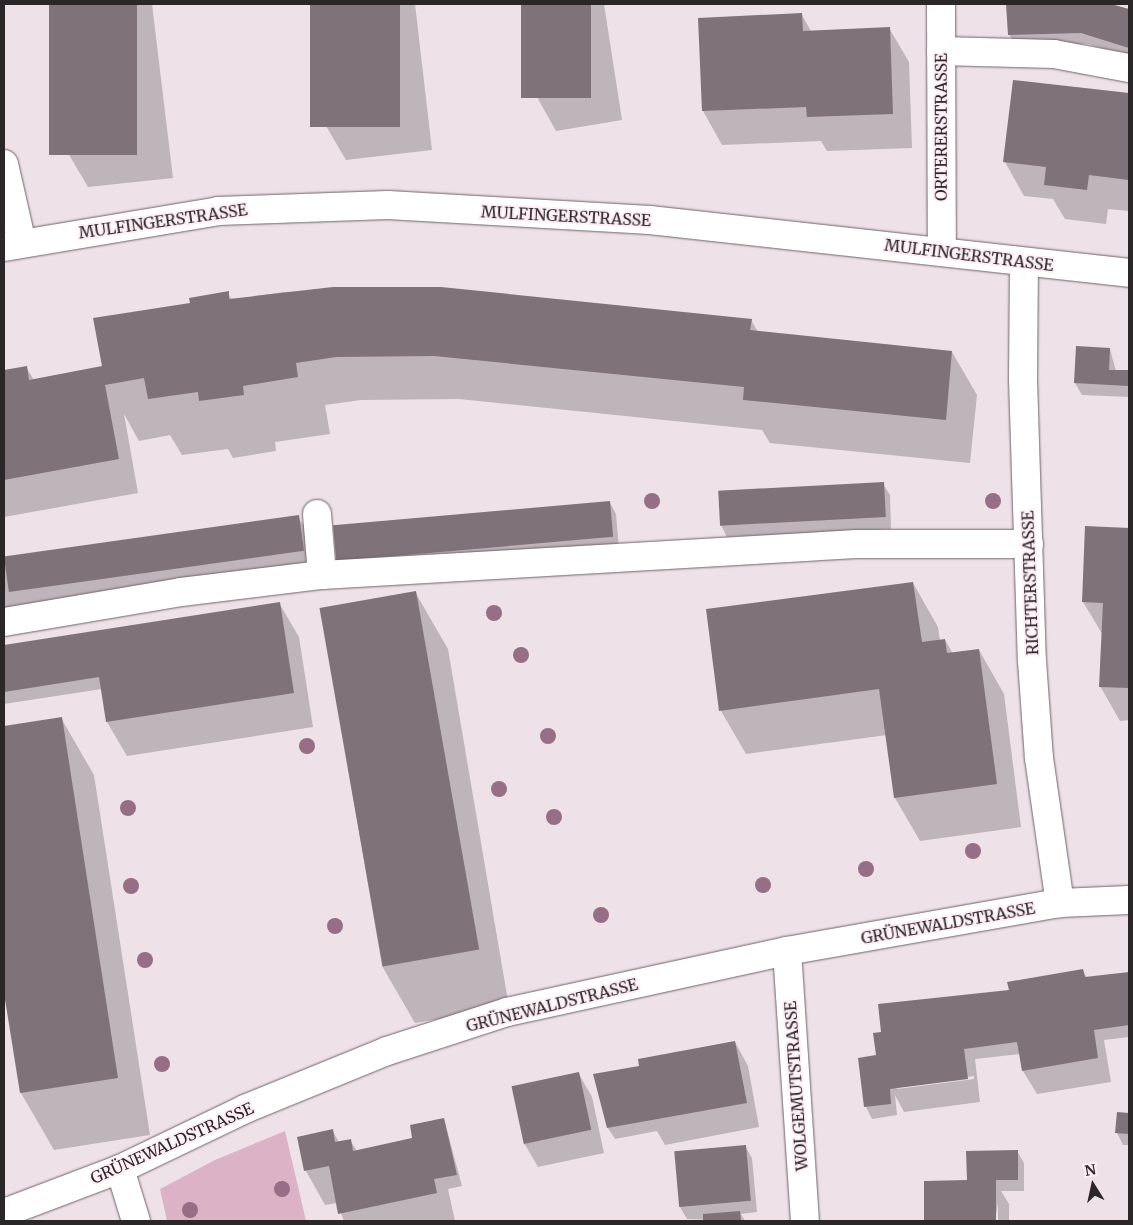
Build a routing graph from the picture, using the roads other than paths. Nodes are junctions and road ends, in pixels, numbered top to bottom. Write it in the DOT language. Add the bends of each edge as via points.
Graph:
graph roads {
  1 [pos="941,4"];
  2 [pos="941,51"];
  3 [pos="1129,68"];
  4 [pos="4,164"];
  5 [pos="13,245"];
  6 [pos="942,251"];
  7 [pos="1024,263"];
  8 [pos="1129,273"];
  9 [pos="317,514"];
  10 [pos="1029,544"];
  11 [pos="322,575"];
  12 [pos="4,622"];
  13 [pos="1129,900"];
  14 [pos="1060,903"];
  15 [pos="787,951"];
  16 [pos="120,1168"];
  17 [pos="4,1213"];
  18 [pos="136,1221"];
  19 [pos="805,1221"];
  1 -- 2 [label="street, ORTERERSTRASSE"];
  2 -- 3 [label="street" via="1054,54"];
  2 -- 6 [label="street, ORTERERSTRASSE"];
  4 -- 5 [label="street"];
  5 -- 6 [label="street, MULFINGERSTRASSE" via="218,211 388,205 650,220"];
  6 -- 7 [label="street, MULFINGERSTRASSE"];
  7 -- 8 [label="street, MULFINGERSTRASSE"];
  7 -- 10 [label="street, RICHTERSTRASSE" via="1023,379"];
  9 -- 11 [label="street"];
  10 -- 11 [label="street" via="856,544"];
  10 -- 14 [label="street, RICHTERSTRASSE" via="1039,758"];
  11 -- 12 [label="street" via="182,602"];
  13 -- 14 [label="street, GRÜNEWALDSTRASSE"];
  14 -- 15 [label="street, GRÜNEWALDSTRASSE"];
  15 -- 16 [label="street, GRÜNEWALDSTRASSE" via="507,1012 387,1051 245,1109"];
  15 -- 19 [label="street, WOLGEMUTSTRASSE"];
  16 -- 17 [label="street, GRÜNEWALDSTRASSE"];
  16 -- 18 [label="street"];
}
